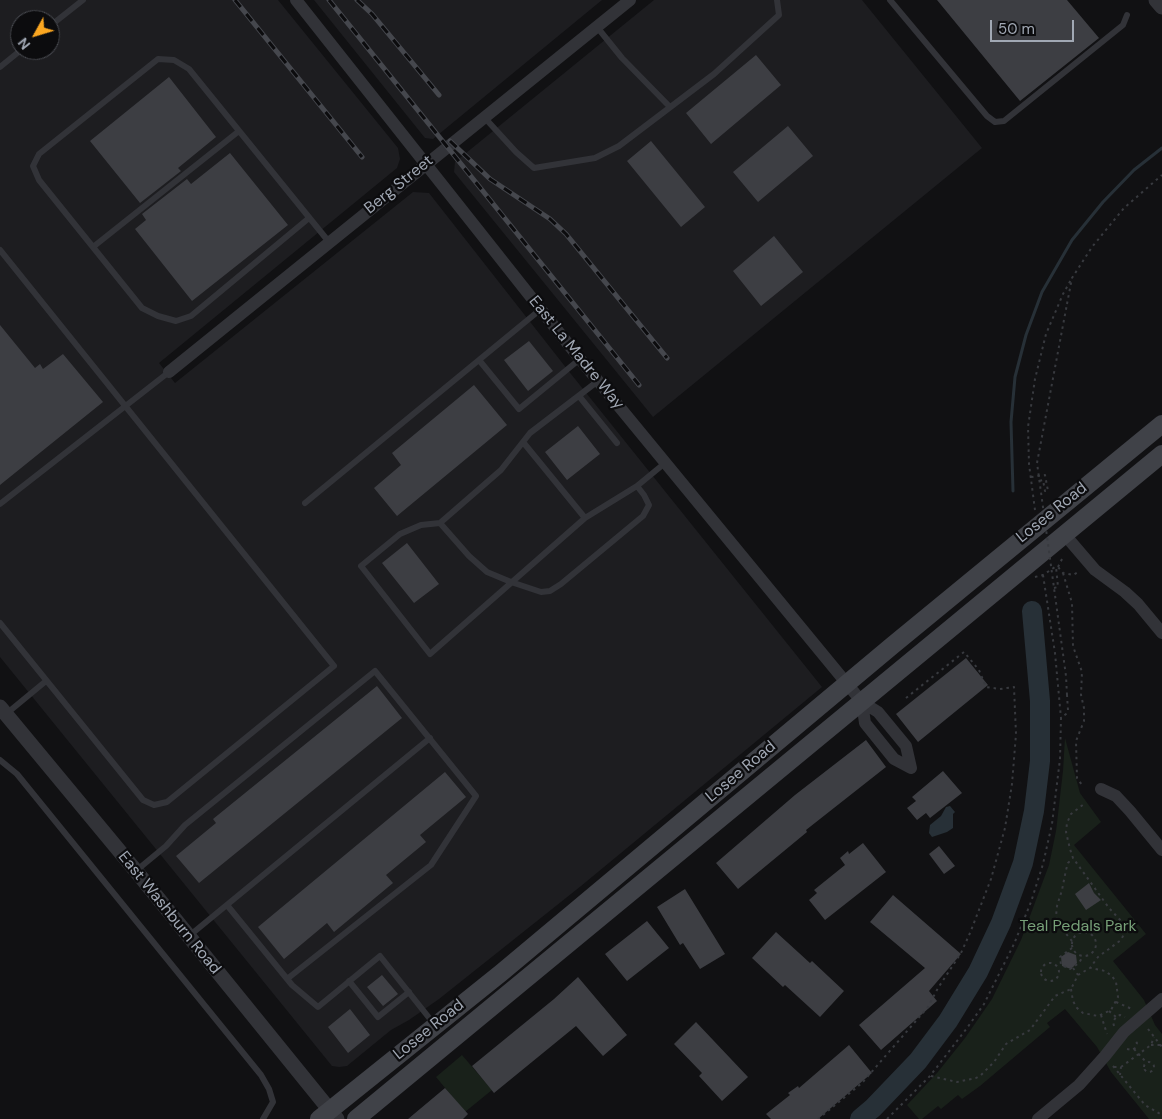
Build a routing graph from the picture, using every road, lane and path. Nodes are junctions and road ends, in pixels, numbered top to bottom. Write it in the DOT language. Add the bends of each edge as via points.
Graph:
graph roads {
  1 [pos="82,0"];
  2 [pos="296,0"];
  3 [pos="630,0"];
  4 [pos="777,0"];
  5 [pos="890,0"];
  6 [pos="1156,0"];
  7 [pos="1162,7"];
  8 [pos="1128,15"];
  9 [pos="60,18"];
  10 [pos="597,27"];
  11 [pos="10,59"];
  12 [pos="0,67"];
  13 [pos="670,107"];
  14 [pos="484,116"];
  15 [pos="239,131"];
  16 [pos="426,163"];
  17 [pos="1162,175"];
  18 [pos="309,218"];
  19 [pos="329,242"];
  20 [pos="93,247"];
  21 [pos="0,250"];
  22 [pos="1072,278"];
  23 [pos="540,309"];
  24 [pos="580,359"];
  25 [pos="479,360"];
  26 [pos="169,372"];
  27 [pos="598,381"];
  28 [pos="579,396"];
  29 [pos="126,406"];
  30 [pos="1162,424"];
  31 [pos="523,442"];
  32 [pos="617,443"];
  33 [pos="1162,454"];
  34 [pos="665,463"];
  35 [pos="1102,473"];
  36 [pos="1031,477"];
  37 [pos="1039,481"];
  38 [pos="637,486"];
  39 [pos="305,503"];
  40 [pos="0,504"];
  41 [pos="1035,513"];
  42 [pos="586,518"];
  43 [pos="440,523"];
  44 [pos="1065,535"];
  45 [pos="1062,559"];
  46 [pos="1057,567"];
  47 [pos="1078,572"];
  48 [pos="1063,573"];
  49 [pos="1043,575"];
  50 [pos="1031,578"];
  51 [pos="511,582"];
  52 [pos="1054,588"];
  53 [pos="0,623"];
  54 [pos="1162,633"];
  55 [pos="46,680"];
  56 [pos="846,684"];
  57 [pos="906,698"];
  58 [pos="862,702"];
  59 [pos="3,711"];
  60 [pos="1061,718"];
  61 [pos="893,730"];
  62 [pos="430,738"];
  63 [pos="880,741"];
  64 [pos="0,760"];
  65 [pos="1082,785"];
  66 [pos="1101,789"];
  67 [pos="1084,804"];
  68 [pos="1162,850"];
  69 [pos="1073,858"];
  70 [pos="136,871"];
  71 [pos="227,905"];
  72 [pos="188,936"];
  73 [pos="1072,941"];
  74 [pos="1072,948"];
  75 [pos="1092,952"];
  76 [pos="1083,956"];
  77 [pos="1098,956"];
  78 [pos="1061,966"];
  79 [pos="1057,968"];
  80 [pos="1073,968"];
  81 [pos="1090,968"];
  82 [pos="1078,975"];
  83 [pos="287,979"];
  84 [pos="349,981"];
  85 [pos="1071,989"];
  86 [pos="409,992"];
  87 [pos="1162,999"];
  88 [pos="1116,1002"];
  89 [pos="1109,1011"];
  90 [pos="1135,1011"];
  91 [pos="1100,1015"];
  92 [pos="1116,1018"];
  93 [pos="1126,1018"];
  94 [pos="435,1025"];
  95 [pos="1115,1028"];
  96 [pos="1148,1029"];
  97 [pos="1108,1036"];
  98 [pos="1154,1037"];
  99 [pos="1135,1040"];
  100 [pos="1151,1045"];
  101 [pos="1161,1046"];
  102 [pos="1126,1049"];
  103 [pos="1134,1049"];
  104 [pos="1139,1055"];
  105 [pos="1146,1063"];
  106 [pos="1121,1067"];
  107 [pos="1120,1075"];
  108 [pos="930,1076"];
  109 [pos="1162,1115"];
  110 [pos="328,1116"];
  111 [pos="264,1119"];
  112 [pos="356,1119"];
  113 [pos="818,1119"];
  114 [pos="887,1119"];
  115 [pos="1038,1119"];
  1 -- 9 [label="lane"];
  2 -- 16 [label="street, East La Madre Way"];
  3 -- 10 [label="street, Berg Street"];
  4 -- 13 [label="lane" via="779,15 714,74"];
  5 -- 8 [label="lane" via="987,116 996,122 1004,121 1123,25"];
  6 -- 7 [label="street"];
  10 -- 13 [label="lane"];
  10 -- 14 [label="street, Berg Street"];
  11 -- 12 [label="lane"];
  13 -- 14 [label="lane" via="619,146 595,158 534,168"];
  14 -- 16 [label="street, Berg Street"];
  15 -- 18 [label="lane"];
  15 -- 20 [label="lane"];
  15 -- 20 [label="lane" via="189,69 174,60 158,59 39,154 33,166 39,180"];
  16 -- 19 [label="street, Berg Street"];
  16 -- 23 [label="street, East La Madre Way"];
  17 -- 22 [label="path" via="1109,224"];
  18 -- 19 [label="lane"];
  18 -- 20 [label="lane" via="191,316 176,321 142,308"];
  19 -- 26 [label="street, Berg Street"];
  21 -- 29 [label="lane"];
  22 -- 36 [label="path" via="1046,334 1035,379 1028,426"];
  22 -- 37 [label="path, bridge" via="1036,463"];
  23 -- 24 [label="street, East La Madre Way"];
  23 -- 25 [label="lane"];
  24 -- 25 [label="lane" via="519,409"];
  24 -- 27 [label="street, East La Madre Way"];
  25 -- 39 [label="lane"];
  26 -- 29 [label="lane"];
  27 -- 28 [label="lane"];
  27 -- 34 [label="street, East La Madre Way"];
  28 -- 31 [label="lane" via="530,433"];
  28 -- 32 [label="lane"];
  29 -- 40 [label="lane"];
  29 -- 55 [label="lane" via="334,666 167,802 154,805 143,800"];
  30 -- 35 [label="main road, Losee Road"];
  31 -- 42 [label="lane"];
  31 -- 43 [label="lane" via="501,470"];
  33 -- 44 [label="main road, Losee Road"];
  34 -- 38 [label="lane"];
  34 -- 56 [label="street, East La Madre Way"];
  35 -- 44 [label="main road" via="1081,505 1063,521"];
  35 -- 56 [label="main road, Losee Road"];
  36 -- 37 [label="path" via="1045,475 1048,491 1045,491 1043,480"];
  36 -- 41 [label="path"];
  37 -- 52 [label="path, bridge"];
  38 -- 42 [label="lane"];
  38 -- 51 [label="lane" via="649,506 643,516 561,584 541,592"];
  42 -- 51 [label="lane"];
  43 -- 51 [label="lane" via="487,572"];
  43 -- 51 [label="lane" via="421,525 400,534 361,566 430,654"];
  44 -- 54 [label="street" via="1095,570 1138,604"];
  44 -- 58 [label="main road, Losee Road"];
  45 -- 46 [label="path"];
  46 -- 48 [label="path"];
  46 -- 49 [label="path"];
  46 -- 52 [label="path" via="1058,587"];
  47 -- 48 [label="path" via="1073,575"];
  48 -- 65 [label="path" via="1072,603 1073,646 1082,672 1084,721 1076,741 1077,778"];
  49 -- 50 [label="path"];
  49 -- 60 [label="path"];
  52 -- 60 [label="path, bridge" via="1068,710"];
  53 -- 55 [label="lane"];
  55 -- 59 [label="lane"];
  56 -- 58 [label="street, East La Madre Way"];
  56 -- 94 [label="main road, Losee Road"];
  57 -- 113 [label="path" via="964,652 979,670 986,687 1014,687 1016,734 1004,828 991,879 970,933 928,1007 862,1084"];
  58 -- 61 [label="street, East La Madre Way" via="878,712"];
  58 -- 63 [label="street, East La Madre Way" via="866,723"];
  58 -- 112 [label="main road, Losee Road"];
  59 -- 70 [label="street, East Washburn Road"];
  60 -- 108 [label="path" via="1052,824 1031,902 984,1004"];
  61 -- 63 [label="lane"];
  61 -- 63 [label="street, East La Madre Way" via="906,746 911,768 894,759"];
  62 -- 70 [label="lane" via="375,671 185,825"];
  62 -- 71 [label="lane"];
  62 -- 83 [label="lane" via="476,796 431,865"];
  64 -- 111 [label="lane" via="17,774 261,1075 273,1102"];
  66 -- 68 [label="street" via="1116,796"];
  67 -- 69 [label="path" via="1071,814 1067,823 1066,832"];
  69 -- 73 [label="path" via="1068,863 1056,916 1058,924"];
  69 -- 77 [label="path" via="1125,929 1120,940"];
  70 -- 72 [label="street, East Washburn Road"];
  71 -- 72 [label="lane"];
  71 -- 83 [label="lane"];
  72 -- 110 [label="street, East Washburn Road"];
  73 -- 74 [label="path"];
  73 -- 75 [label="path" via="1077,934 1085,932 1092,935 1095,942"];
  74 -- 76 [label="path"];
  74 -- 78 [label="path" via="1060,957"];
  75 -- 76 [label="path"];
  75 -- 77 [label="path"];
  76 -- 80 [label="path"];
  77 -- 81 [label="path"];
  78 -- 79 [label="path"];
  78 -- 80 [label="path"];
  79 -- 79 [label="path" via="1050,963 1045,964 1042,976 1053,980 1057,976"];
  80 -- 82 [label="path"];
  81 -- 82 [label="path"];
  81 -- 88 [label="path" via="1112,976 1118,989"];
  82 -- 85 [label="path"];
  83 -- 84 [label="lane" via="318,1006"];
  84 -- 86 [label="lane" via="378,1017"];
  84 -- 86 [label="lane" via="380,956"];
  85 -- 91 [label="path" via="1078,1008 1090,1015"];
  85 -- 108 [label="path" via="1055,996 1035,1025 1006,1044 981,1075 957,1082"];
  86 -- 94 [label="lane"];
  87 -- 115 [label="street" via="1124,1032 1078,1085"];
  88 -- 89 [label="path"];
  88 -- 90 [label="path"];
  89 -- 91 [label="path"];
  89 -- 92 [label="path"];
  91 -- 97 [label="path"];
  92 -- 93 [label="path" via="1120,1015"];
  92 -- 95 [label="path" via="1113,1022"];
  94 -- 110 [label="main road, Losee Road"];
  96 -- 98 [label="path"];
  98 -- 100 [label="path"];
  98 -- 101 [label="path"];
  99 -- 103 [label="path" via="1137,1045"];
  100 -- 101 [label="path"];
  100 -- 104 [label="path"];
  102 -- 103 [label="path"];
  103 -- 104 [label="path"];
  104 -- 105 [label="path"];
  104 -- 106 [label="path"];
  106 -- 107 [label="path"];
  106 -- 107 [label="path" via="1113,1067"];
  107 -- 109 [label="path" via="1145,1105"];
  108 -- 114 [label="path"];
}
